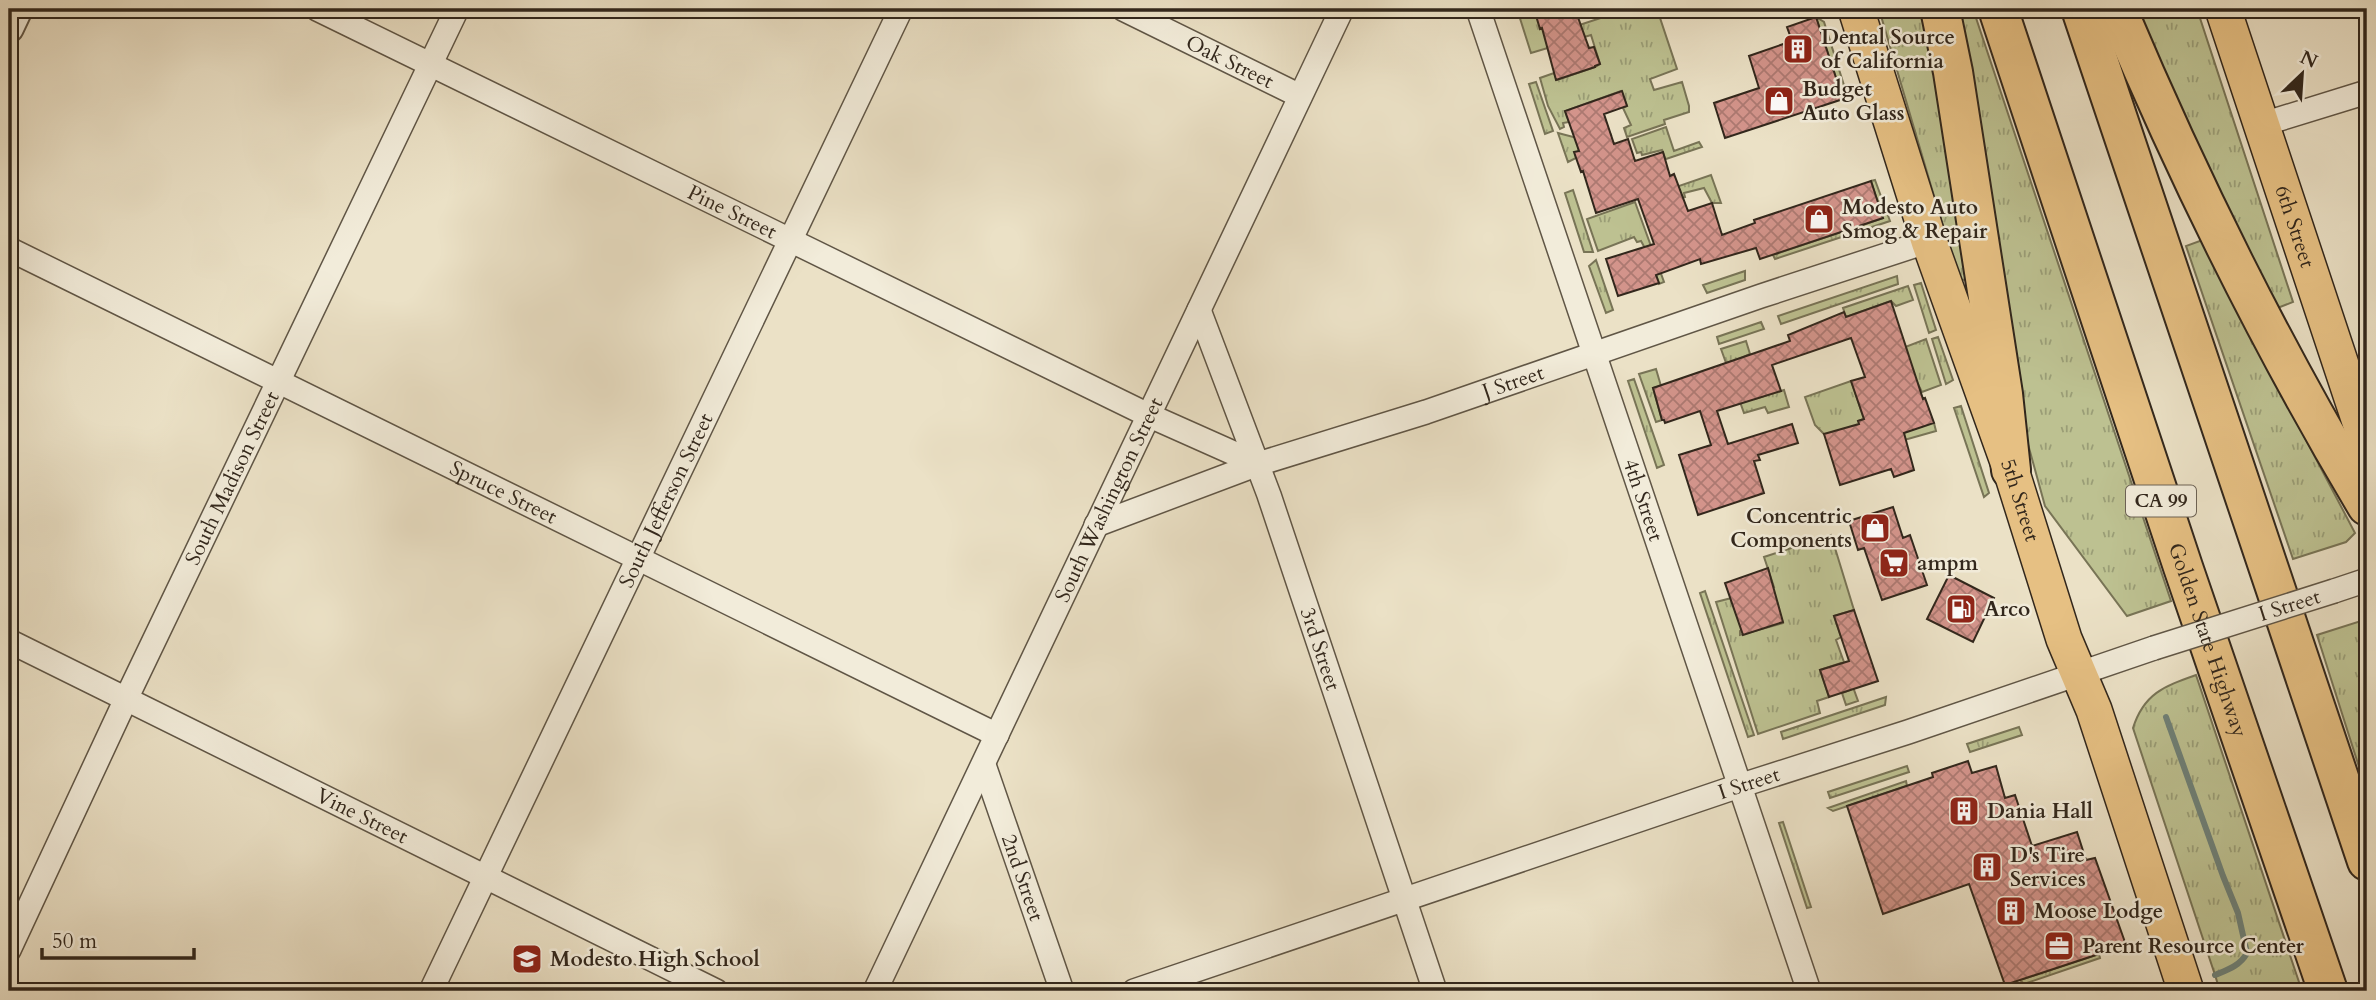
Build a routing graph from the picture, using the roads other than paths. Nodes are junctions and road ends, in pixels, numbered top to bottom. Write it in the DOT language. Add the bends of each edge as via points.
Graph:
graph roads {
  1 [pos="18,9"];
  2 [pos="317,9"];
  3 [pos="457,9"];
  4 [pos="901,9"];
  5 [pos="1122,9"];
  6 [pos="1342,9"];
  7 [pos="1478,9"];
  8 [pos="1856,9"];
  9 [pos="1940,9"];
  10 [pos="1998,9"];
  11 [pos="2081,9"];
  12 [pos="2117,9"];
  13 [pos="2224,9"];
  14 [pos="9,28"];
  15 [pos="431,65"];
  16 [pos="2367,92"];
  17 [pos="1300,96"];
  18 [pos="2260,125"];
  19 [pos="789,240"];
  20 [pos="1929,241"];
  21 [pos="9,249"];
  22 [pos="1199,310"];
  23 [pos="1595,353"];
  24 [pos="279,382"];
  25 [pos="1148,415"];
  26 [pos="2367,443"];
  27 [pos="1258,464"];
  28 [pos="2011,470"];
  29 [pos="2367,506"];
  30 [pos="1096,525"];
  31 [pos="638,557"];
  32 [pos="2367,580"];
  33 [pos="9,641"];
  34 [pos="2079,674"];
  35 [pos="126,699"];
  36 [pos="997,735"];
  37 [pos="984,765"];
  38 [pos="1739,786"];
  39 [pos="2367,861"];
  40 [pos="486,878"];
  41 [pos="1405,901"];
  42 [pos="9,950"];
  43 [pos="431,991"];
  44 [pos="716,991"];
  45 [pos="875,991"];
  46 [pos="1062,991"];
  47 [pos="1134,991"];
  48 [pos="1435,991"];
  49 [pos="1809,991"];
  50 [pos="2186,991"];
  51 [pos="2328,991"];
  1 -- 14 [label="street"];
  2 -- 15 [label="street, Pine Street"];
  3 -- 15 [label="street, South Madison Street"];
  4 -- 19 [label="street, South Jefferson Street"];
  5 -- 17 [label="street, Oak Street"];
  6 -- 17 [label="street, South Washington Street"];
  7 -- 23 [label="street, 4th Street"];
  8 -- 20 [label="main road, 5th Street"];
  9 -- 28 [label="highway" via="2003,394"];
  10 -- 51 [label="highway, Golden State Highway / CA 99"];
  11 -- 39 [label="highway"];
  12 -- 29 [label="highway" via="2196,188"];
  13 -- 18 [label="main road, 6th Street"];
  15 -- 19 [label="street, Pine Street"];
  15 -- 24 [label="street, South Madison Street"];
  16 -- 18 [label="street"];
  17 -- 22 [label="street, South Washington Street"];
  18 -- 26 [label="main road, 6th Street"];
  19 -- 25 [label="street, Pine Street"];
  19 -- 31 [label="street, South Jefferson Street"];
  20 -- 23 [label="street, J Street"];
  20 -- 28 [label="main road, 5th Street"];
  21 -- 24 [label="street, Spruce Street"];
  22 -- 25 [label="street, South Washington Street"];
  22 -- 27 [label="street, 3rd Street"];
  23 -- 27 [label="street, J Street"];
  23 -- 38 [label="street, 4th Street"];
  24 -- 31 [label="street, Spruce Street"];
  24 -- 35 [label="street, South Madison Street"];
  25 -- 27 [label="street, Pine Street"];
  25 -- 30 [label="street, South Washington Street"];
  27 -- 30 [label="street, J Street"];
  27 -- 41 [label="street, 3rd Street"];
  28 -- 34 [label="main road, 5th Street"];
  30 -- 36 [label="street, South Washington Street"];
  31 -- 36 [label="street, Spruce Street"];
  31 -- 40 [label="street, South Jefferson Street"];
  32 -- 34 [label="street, I Street, bridge"];
  33 -- 35 [label="street, Vine Street"];
  34 -- 38 [label="street, I Street"];
  34 -- 50 [label="main road, 5th Street"];
  35 -- 40 [label="street, Vine Street"];
  35 -- 42 [label="street, South Madison Street"];
  36 -- 37 [label="street, South Washington Street"];
  37 -- 45 [label="street, South Washington Street"];
  37 -- 46 [label="street, 2nd Street"];
  38 -- 41 [label="street, I Street"];
  38 -- 49 [label="street, 4th Street"];
  40 -- 43 [label="street, South Jefferson Street"];
  40 -- 44 [label="street, Vine Street"];
  41 -- 47 [label="street, I Street"];
  41 -- 48 [label="street, 3rd Street"];
}
